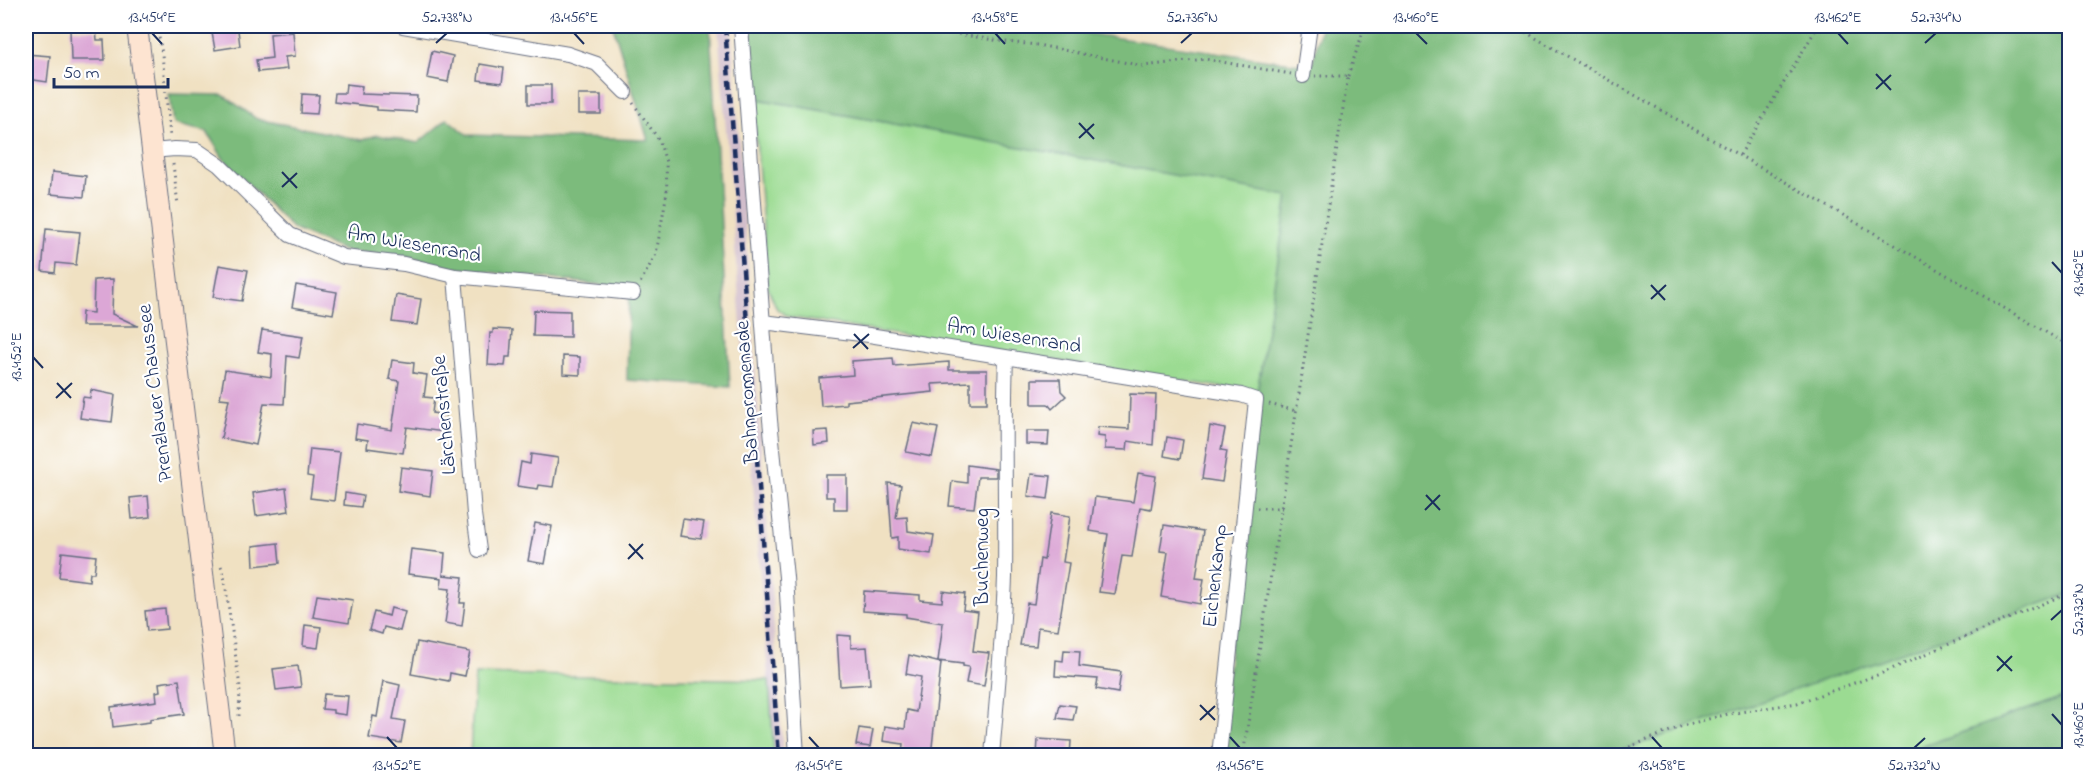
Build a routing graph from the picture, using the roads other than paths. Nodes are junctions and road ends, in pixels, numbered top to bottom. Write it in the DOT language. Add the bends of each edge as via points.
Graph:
graph roads {
  1 [pos="137,26"];
  2 [pos="404,26"];
  3 [pos="741,26"];
  4 [pos="1310,26"];
  5 [pos="1303,76"];
  6 [pos="625,92"];
  7 [pos="151,151"];
  8 [pos="455,276"];
  9 [pos="633,293"];
  10 [pos="763,322"];
  11 [pos="1006,357"];
  12 [pos="1256,400"];
  13 [pos="479,550"];
  14 [pos="225,756"];
  15 [pos="797,756"];
  16 [pos="992,756"];
  17 [pos="1219,756"];
  1 -- 7 [label="main road, Prenzlauer Chaussee"];
  2 -- 6 [label="street" via="568,54 597,64"];
  3 -- 10 [label="street, Bahnpromenade"];
  4 -- 5 [label="street"];
  7 -- 8 [label="street, Am Wiesenrand" via="197,150 219,165 290,235 344,257 404,264"];
  7 -- 14 [label="main road, Prenzlauer Chaussee"];
  8 -- 9 [label="street, Am Wiesenrand"];
  8 -- 13 [label="street, Lärchenstraße"];
  10 -- 11 [label="street, Am Wiesenrand"];
  10 -- 15 [label="street, Bahnpromenade" via="786,577"];
  11 -- 12 [label="street, Am Wiesenrand"];
  11 -- 16 [label="street, Buchenweg" via="1005,576"];
  12 -- 17 [label="street, Eichenkamp"];
}
